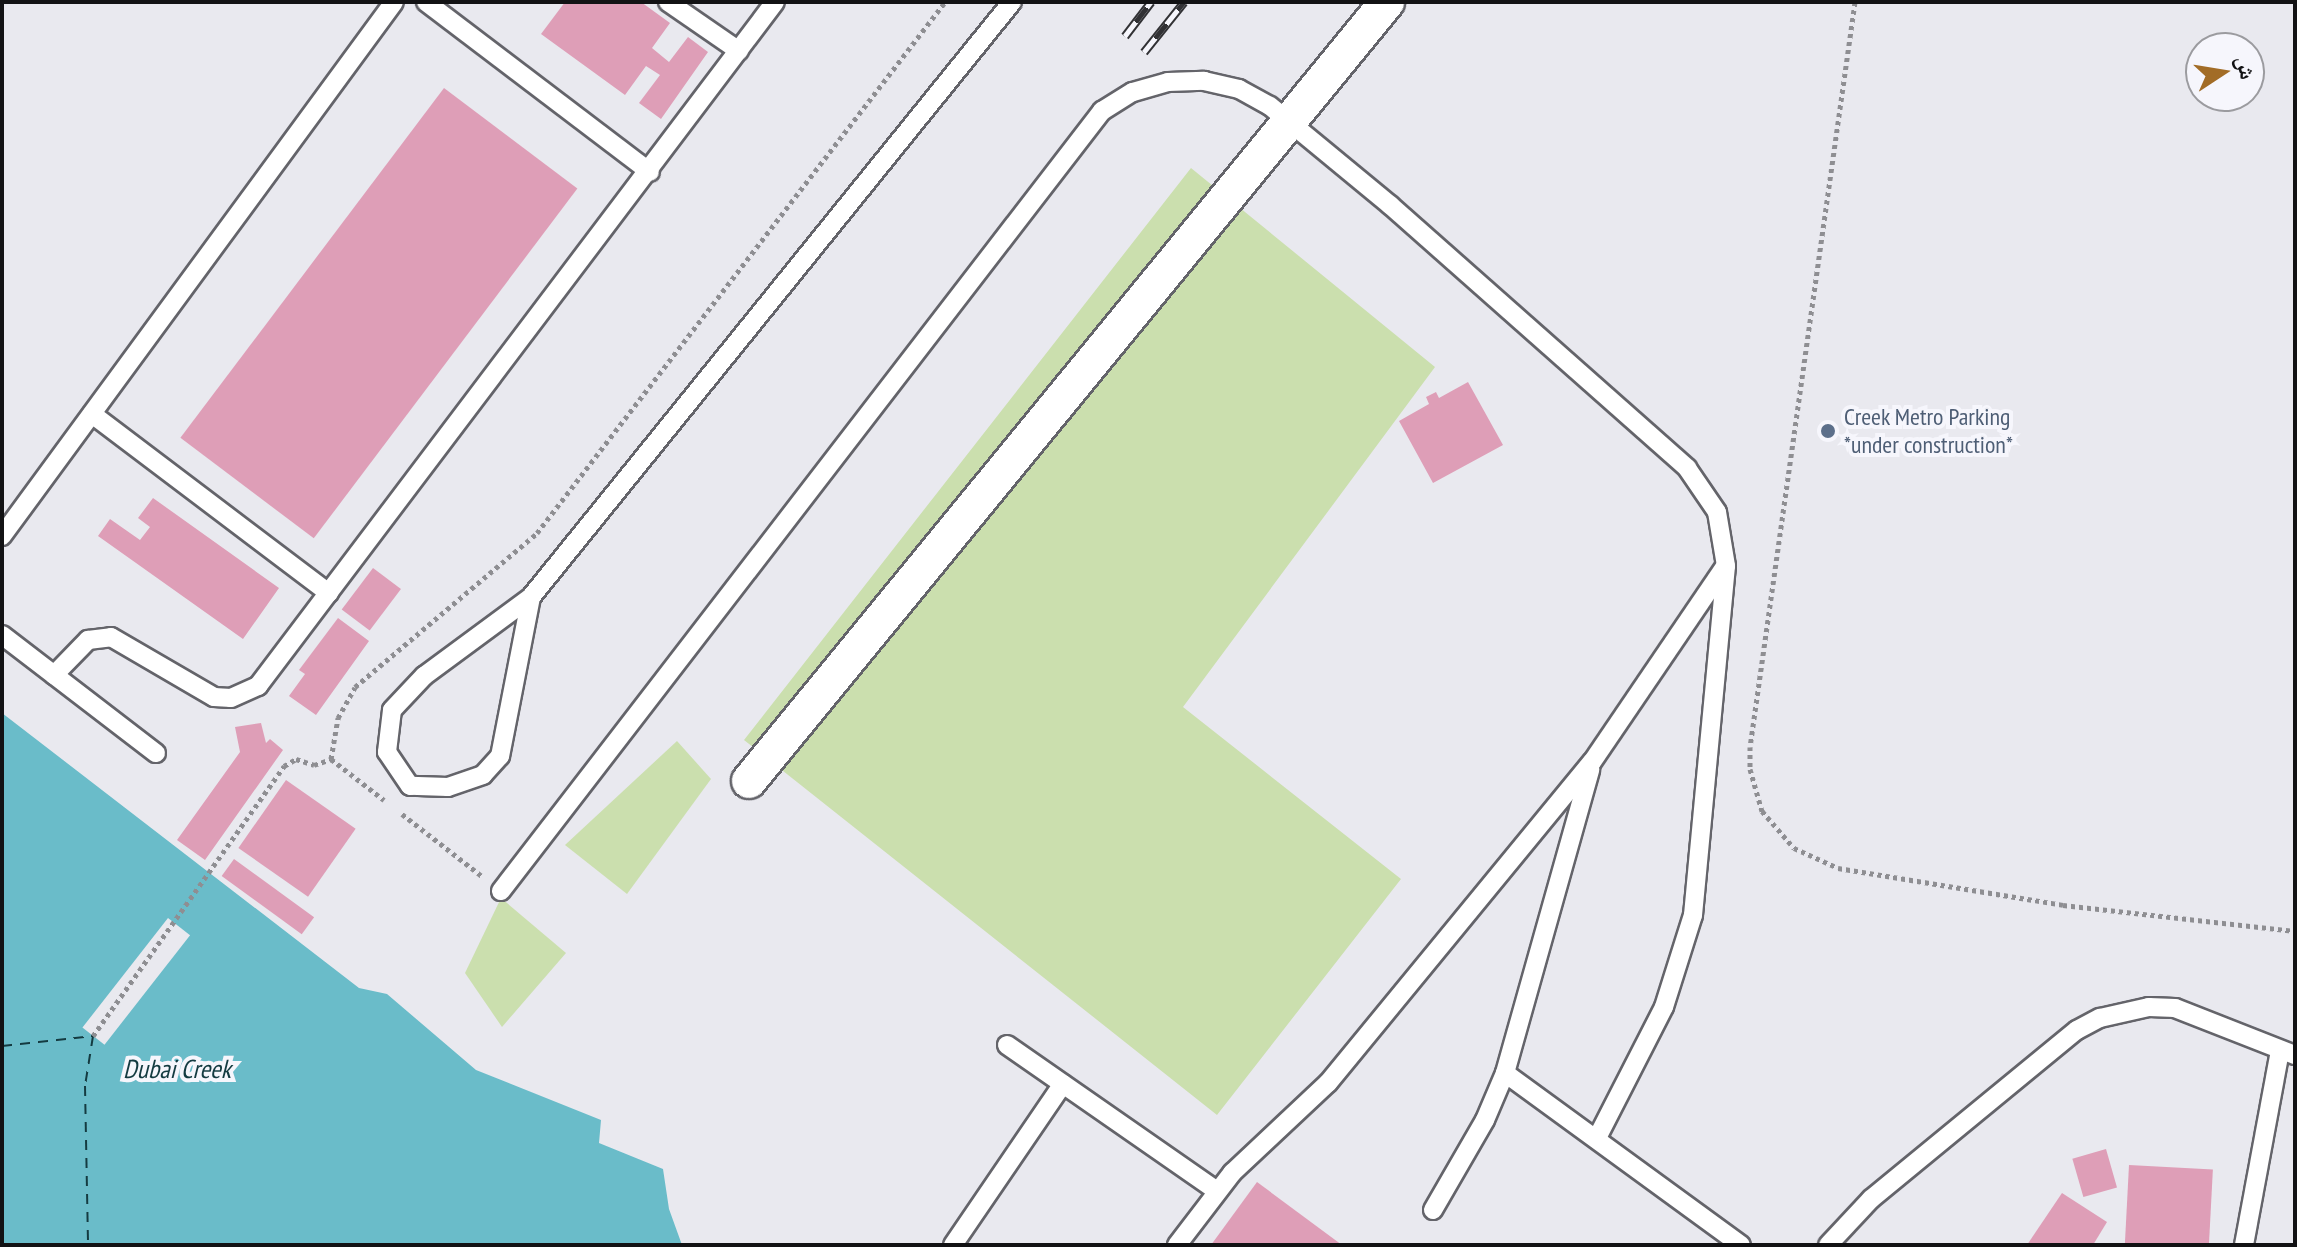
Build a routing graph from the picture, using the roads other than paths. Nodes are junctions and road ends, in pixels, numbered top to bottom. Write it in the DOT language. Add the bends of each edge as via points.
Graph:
graph roads {
  1 [pos="394,2"];
  2 [pos="426,2"];
  3 [pos="668,2"];
  4 [pos="775,2"];
  5 [pos="1012,2"];
  6 [pos="1387,2"];
  7 [pos="739,51"];
  8 [pos="1288,123"];
  9 [pos="650,172"];
  10 [pos="92,414"];
  11 [pos="2,536"];
  12 [pos="1726,566"];
  13 [pos="329,593"];
  14 [pos="531,597"];
  15 [pos="2,635"];
  16 [pos="54,675"];
  17 [pos="156,753"];
  18 [pos="1592,762"];
  19 [pos="749,781"];
  20 [pos="501,891"];
  21 [pos="1007,1045"];
  22 [pos="2287,1052"];
  23 [pos="1505,1073"];
  24 [pos="1063,1084"];
  25 [pos="1597,1138"];
  26 [pos="1217,1191"];
  27 [pos="1433,1210"];
  28 [pos="953,1245"];
  29 [pos="1177,1245"];
  30 [pos="1741,1245"];
  31 [pos="1828,1245"];
  32 [pos="2244,1245"];
  1 -- 10 [label="lane"];
  2 -- 9 [label="lane"];
  3 -- 7 [label="lane"];
  4 -- 7 [label="lane"];
  5 -- 14 [label="lane"];
  6 -- 8 [label="street"];
  7 -- 9 [label="lane"];
  8 -- 12 [label="lane" via="1390,205 1687,468 1717,512"];
  8 -- 19 [label="street"];
  8 -- 20 [label="lane" via="1239,89 1204,81 1168,82 1133,92 1102,111"];
  9 -- 13 [label="lane"];
  10 -- 11 [label="lane"];
  10 -- 13 [label="lane"];
  12 -- 18 [label="lane"];
  12 -- 25 [label="lane" via="1693,915 1664,1007"];
  13 -- 16 [label="lane" via="258,686 231,698 198,691 111,637 88,640"];
  14 -- 14 [label="lane" via="424,676 392,710 387,752 410,786 448,787 483,775 500,756"];
  15 -- 16 [label="lane"];
  16 -- 17 [label="lane"];
  18 -- 23 [label="lane"];
  18 -- 26 [label="lane" via="1328,1083"];
  21 -- 24 [label="lane"];
  22 -- 31 [label="lane" via="2175,1008 2124,1010 2100,1018 2077,1030 1871,1199"];
  22 -- 32 [label="lane"];
  23 -- 25 [label="lane"];
  23 -- 27 [label="lane"];
  24 -- 26 [label="lane"];
  24 -- 28 [label="lane"];
  25 -- 30 [label="lane"];
  26 -- 29 [label="lane"];
}
